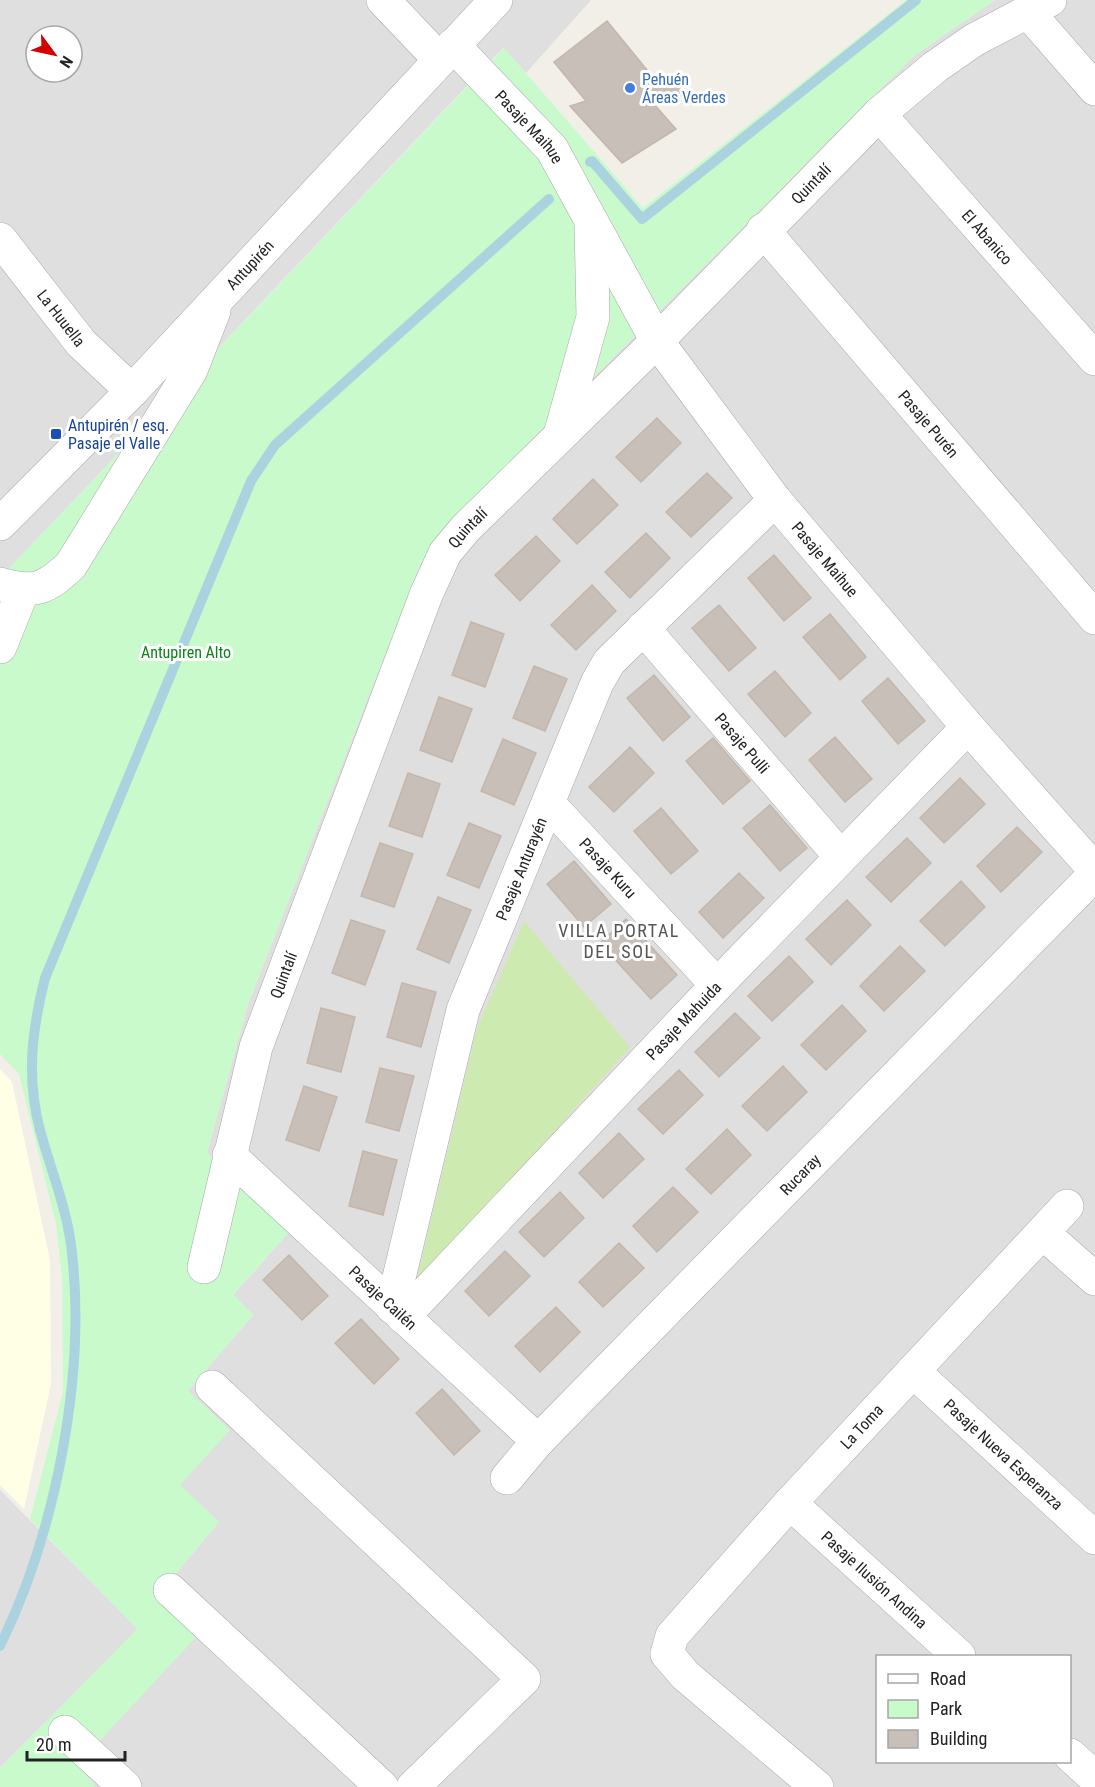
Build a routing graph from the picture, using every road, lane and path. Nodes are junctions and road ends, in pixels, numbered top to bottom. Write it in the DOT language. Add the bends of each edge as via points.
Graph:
graph roads {
  1 [pos="383,0"];
  2 [pos="496,0"];
  3 [pos="1038,6"];
  4 [pos="446,53"];
  5 [pos="1095,89"];
  6 [pos="879,114"];
  7 [pos="591,219"];
  8 [pos="763,230"];
  9 [pos="0,239"];
  10 [pos="220,295"];
  11 [pos="657,341"];
  12 [pos="1095,359"];
  13 [pos="132,391"];
  14 [pos="560,437"];
  15 [pos="775,500"];
  16 [pos="0,524"];
  17 [pos="11,587"];
  18 [pos="1095,618"];
  19 [pos="643,628"];
  20 [pos="0,647"];
  21 [pos="968,728"];
  22 [pos="549,804"];
  23 [pos="841,857"];
  24 [pos="1095,872"];
  25 [pos="717,985"];
  26 [pos="228,1155"];
  27 [pos="1067,1206"];
  28 [pos="1043,1233"];
  29 [pos="204,1267"];
  30 [pos="1095,1279"];
  31 [pos="397,1312"];
  32 [pos="913,1371"];
  33 [pos="212,1387"];
  34 [pos="538,1441"];
  35 [pos="507,1478"];
  36 [pos="790,1503"];
  37 [pos="1095,1538"];
  38 [pos="170,1590"];
  39 [pos="958,1655"];
  40 [pos="65,1732"];
  41 [pos="1071,1756"];
  42 [pos="1095,1778"];
  43 [pos="125,1787"];
  44 [pos="382,1787"];
  45 [pos="413,1787"];
  46 [pos="817,1787"];
  1 -- 4 [label="street, Pasaje Maihue"];
  2 -- 4 [label="street, Antupirén"];
  3 -- 5 [label="street"];
  3 -- 6 [label="street, Quintalí" via="974,40 934,67"];
  4 -- 7 [label="street, Pasaje Maihue" via="552,149"];
  4 -- 10 [label="street, Antupirén"];
  6 -- 8 [label="street, Quintalí"];
  6 -- 12 [label="street, El Abanico"];
  7 -- 11 [label="street, Pasaje Maihue"];
  7 -- 14 [label="street, Pasaje Maihue" via="592,317"];
  8 -- 11 [label="street, Quintalí"];
  8 -- 18 [label="street, Pasaje Purén"];
  9 -- 13 [label="street, La Huuella" via="81,343"];
  10 -- 13 [label="street, Antupirén"];
  10 -- 17 [label="street" via="192,370 71,565 51,585"];
  11 -- 14 [label="street, Quintalí"];
  11 -- 15 [label="street, Pasaje Maihue"];
  13 -- 16 [label="street, Antupirén"];
  14 -- 26 [label="street, Quintalí" via="445,553 255,1047"];
  15 -- 19 [label="street, Pasaje Anturayén"];
  15 -- 21 [label="street, Pasaje Maihue"];
  17 -- 20 [label="street"];
  19 -- 22 [label="street, Pasaje Anturayén" via="609,662 597,683"];
  19 -- 23 [label="street, Pasaje Pulli"];
  21 -- 23 [label="street, Pasaje Mahuida"];
  21 -- 24 [label="street, Pasaje Maihue"];
  22 -- 25 [label="street, Pasaje Kuru"];
  22 -- 31 [label="street, Pasaje Anturayén" via="463,1010"];
  23 -- 25 [label="street, Pasaje Mahuida"];
  24 -- 34 [label="street, Rucaray"];
  25 -- 31 [label="street, Pasaje Mahuida"];
  26 -- 29 [label="street, Quintalí"];
  26 -- 31 [label="street, Pasaje Cailén"];
  27 -- 28 [label="street, La Toma"];
  28 -- 30 [label="street"];
  28 -- 32 [label="street, La Toma"];
  31 -- 34 [label="street, Pasaje Cailén"];
  32 -- 36 [label="street, La Toma"];
  32 -- 37 [label="street, Pasaje Nueva Esperanza"];
  33 -- 45 [label="street" via="524,1679"];
  34 -- 35 [label="street, Rucaray"];
  36 -- 39 [label="street, Pasaje Ilusión Andina"];
  36 -- 46 [label="street, La Toma" via="672,1636 667,1654 685,1675"];
  38 -- 44 [label="street"];
  40 -- 43 [label="street"];
  41 -- 42 [label="street"];
}
